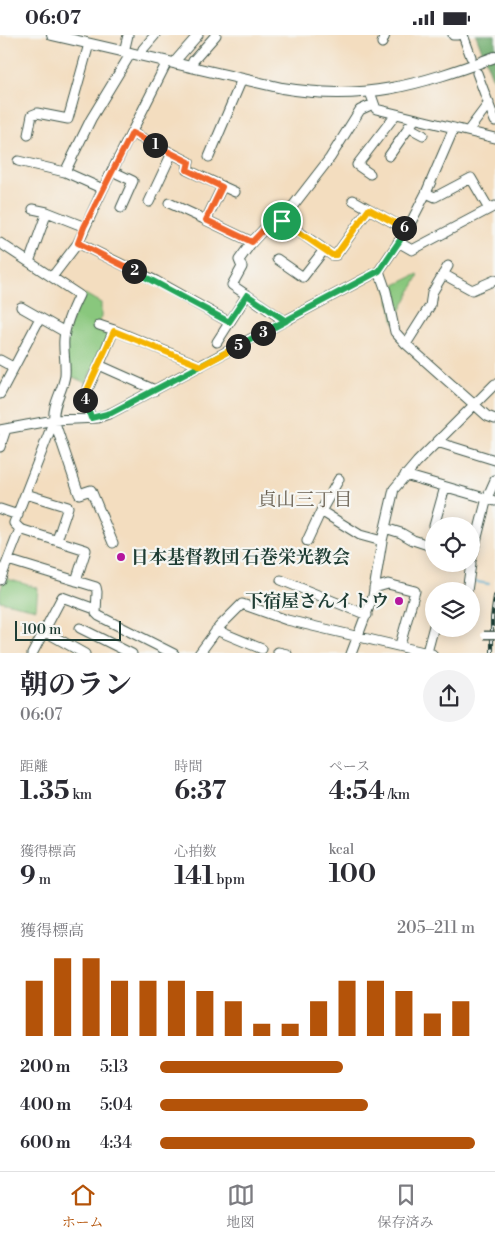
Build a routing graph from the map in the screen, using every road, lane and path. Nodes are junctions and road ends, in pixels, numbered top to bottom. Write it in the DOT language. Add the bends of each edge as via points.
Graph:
graph roads {
  1 [pos="52,35"];
  2 [pos="128,35"];
  3 [pos="155,35"];
  4 [pos="198,35"];
  5 [pos="216,35"];
  6 [pos="453,35"];
  7 [pos="457,35"];
  8 [pos="463,35"];
  9 [pos="86,40"];
  10 [pos="132,53"];
  11 [pos="471,57"];
  12 [pos="495,57"];
  13 [pos="172,63"];
  14 [pos="192,67"];
  15 [pos="477,73"];
  16 [pos="242,79"];
  17 [pos="370,92"];
  18 [pos="488,103"];
  19 [pos="374,104"];
  20 [pos="396,114"];
  21 [pos="415,119"];
  22 [pos="495,121"];
  23 [pos="408,127"];
  24 [pos="454,128"];
  25 [pos="468,131"];
  26 [pos="132,133"];
  27 [pos="28,135"];
  28 [pos="423,135"];
  29 [pos="495,138"];
  30 [pos="172,153"];
  31 [pos="389,156"];
  32 [pos="209,157"];
  33 [pos="18,161"];
  34 [pos="112,171"];
  35 [pos="65,172"];
  36 [pos="370,174"];
  37 [pos="222,187"];
  38 [pos="103,189"];
  39 [pos="235,193"];
  40 [pos="426,193"];
  41 [pos="353,200"];
  42 [pos="149,202"];
  43 [pos="169,203"];
  44 [pos="121,208"];
  45 [pos="492,208"];
  46 [pos="33,209"];
  47 [pos="369,209"];
  48 [pos="46,212"];
  49 [pos="206,220"];
  50 [pos="282,221"];
  51 [pos="84,227"];
  52 [pos="407,230"];
  53 [pos="252,242"];
  54 [pos="398,242"];
  55 [pos="0,243"];
  56 [pos="78,243"];
  57 [pos="324,250"];
  58 [pos="277,259"];
  59 [pos="29,262"];
  60 [pos="379,271"];
  61 [pos="52,277"];
  62 [pos="495,280"];
  63 [pos="247,295"];
  64 [pos="21,307"];
  65 [pos="40,318"];
  66 [pos="286,321"];
  67 [pos="229,322"];
  68 [pos="99,325"];
  69 [pos="114,331"];
  70 [pos="66,332"];
  71 [pos="217,342"];
  72 [pos="406,344"];
  73 [pos="0,360"];
  74 [pos="99,365"];
  75 [pos="201,366"];
  76 [pos="14,367"];
  77 [pos="495,385"];
  78 [pos="155,390"];
  79 [pos="0,394"];
  80 [pos="474,404"];
  81 [pos="91,418"];
  82 [pos="495,419"];
  83 [pos="54,420"];
  84 [pos="3,430"];
  85 [pos="437,442"];
  86 [pos="0,447"];
  87 [pos="495,460"];
  88 [pos="405,475"];
  89 [pos="339,479"];
  90 [pos="495,480"];
  91 [pos="445,487"];
  92 [pos="26,494"];
  93 [pos="491,499"];
  94 [pos="0,509"];
  95 [pos="321,511"];
  96 [pos="18,515"];
  97 [pos="437,517"];
  98 [pos="385,528"];
  99 [pos="20,529"];
  100 [pos="480,533"];
  101 [pos="57,540"];
  102 [pos="307,541"];
  103 [pos="382,541"];
  104 [pos="113,543"];
  105 [pos="425,544"];
  106 [pos="8,560"];
  107 [pos="0,580"];
  108 [pos="281,580"];
  109 [pos="76,581"];
  110 [pos="374,588"];
  111 [pos="95,609"];
  112 [pos="367,615"];
  113 [pos="80,628"];
  114 [pos="44,631"];
  115 [pos="216,631"];
  116 [pos="484,635"];
  117 [pos="495,635"];
  118 [pos="358,637"];
  119 [pos="432,637"];
  120 [pos="400,645"];
  121 [pos="262,649"];
  122 [pos="32,653"];
  123 [pos="85,653"];
  124 [pos="132,653"];
  125 [pos="174,653"];
  126 [pos="199,653"];
  127 [pos="351,653"];
  128 [pos="430,653"];
  1 -- 9 [label="street"];
  2 -- 10 [label="street"];
  3 -- 10 [label="street" via="143,49"];
  4 -- 13 [label="street"];
  5 -- 14 [label="street" via="193,61"];
  6 -- 7 [label="street"];
  8 -- 11 [label="street"];
  9 -- 10 [label="street"];
  9 -- 27 [label="street" via="68,119 37,113 32,115"];
  10 -- 13 [label="street"];
  10 -- 35 [label="street" via="91,119"];
  12 -- 17 [label="street" via="419,83"];
  13 -- 14 [label="street"];
  13 -- 26 [label="street"];
  14 -- 16 [label="street"];
  15 -- 18 [label="street"];
  16 -- 17 [label="street" via="311,92"];
  16 -- 32 [label="street"];
  17 -- 19 [label="street"];
  18 -- 22 [label="street"];
  18 -- 25 [label="street"];
  19 -- 20 [label="street" via="376,109"];
  19 -- 50 [label="street" via="360,110 330,158"];
  20 -- 21 [label="street"];
  20 -- 36 [label="street" via="357,165"];
  21 -- 23 [label="street"];
  21 -- 24 [label="street"];
  23 -- 28 [label="street"];
  23 -- 31 [label="street"];
  24 -- 25 [label="street"];
  24 -- 40 [label="street"];
  25 -- 29 [label="street"];
  26 -- 30 [label="street"];
  26 -- 34 [label="street"];
  30 -- 37 [label="street" via="189,162 187,170"];
  30 -- 42 [label="street"];
  33 -- 35 [label="street"];
  34 -- 38 [label="street"];
  34 -- 44 [label="street" via="132,181"];
  35 -- 38 [label="street"];
  37 -- 39 [label="street"];
  37 -- 49 [label="street"];
  38 -- 51 [label="street"];
  40 -- 45 [label="street" via="435,197 471,177"];
  40 -- 52 [label="street"];
  41 -- 47 [label="street"];
  43 -- 49 [label="street"];
  45 -- 54 [label="street" via="412,250"];
  46 -- 48 [label="street"];
  47 -- 52 [label="street"];
  47 -- 57 [label="street" via="336,255"];
  48 -- 51 [label="street"];
  48 -- 59 [label="street"];
  49 -- 53 [label="street"];
  50 -- 53 [label="street" via="265,228"];
  50 -- 57 [label="street"];
  51 -- 56 [label="street"];
  52 -- 54 [label="street"];
  53 -- 63 [label="street" via="239,260 242,267 232,285"];
  54 -- 60 [label="street"];
  55 -- 59 [label="street"];
  56 -- 61 [label="street"];
  56 -- 67 [label="street"];
  57 -- 58 [label="street" via="303,277"];
  59 -- 61 [label="street"];
  60 -- 66 [label="street"];
  60 -- 72 [label="street" via="395,332"];
  61 -- 70 [label="street" via="79,295"];
  62 -- 72 [label="street" via="472,290 445,270 432,293 430,306"];
  63 -- 66 [label="street"];
  63 -- 67 [label="street"];
  64 -- 65 [label="street"];
  65 -- 70 [label="street"];
  65 -- 76 [label="street"];
  66 -- 75 [label="street"];
  67 -- 71 [label="street"];
  68 -- 69 [label="street"];
  69 -- 74 [label="street"];
  69 -- 75 [label="street"];
  70 -- 83 [label="street" via="65,376 53,410"];
  72 -- 80 [label="street"];
  73 -- 76 [label="street"];
  74 -- 78 [label="street"];
  74 -- 81 [label="street" via="84,397"];
  75 -- 78 [label="street"];
  76 -- 79 [label="street"];
  77 -- 80 [label="street"];
  78 -- 81 [label="street" via="111,413"];
  80 -- 82 [label="street" via="487,417"];
  80 -- 85 [label="street"];
  81 -- 83 [label="street"];
  83 -- 84 [label="street"];
  83 -- 92 [label="street"];
  83 -- 104 [label="street" via="79,494 91,490"];
  84 -- 86 [label="street"];
  85 -- 87 [label="street"];
  85 -- 88 [label="street"];
  88 -- 91 [label="street"];
  88 -- 98 [label="street" via="394,489"];
  89 -- 95 [label="street"];
  90 -- 93 [label="street"];
  91 -- 93 [label="street"];
  91 -- 97 [label="street"];
  92 -- 96 [label="street"];
  92 -- 101 [label="street" via="68,507"];
  93 -- 100 [label="street"];
  94 -- 96 [label="street"];
  95 -- 102 [label="street"];
  95 -- 103 [label="street" via="360,535"];
  96 -- 99 [label="street" via="14,523"];
  98 -- 103 [label="street"];
  98 -- 105 [label="street"];
  99 -- 101 [label="street"];
  99 -- 106 [label="street"];
  101 -- 109 [label="street" via="86,550"];
  103 -- 110 [label="street"];
  106 -- 107 [label="street"];
  106 -- 109 [label="street"];
  108 -- 112 [label="street"];
  109 -- 111 [label="street" via="96,587"];
  110 -- 112 [label="street"];
  110 -- 120 [label="street" via="388,584 415,591"];
  111 -- 114 [label="street" via="62,597"];
  111 -- 125 [label="street" via="98,616"];
  112 -- 118 [label="street"];
  113 -- 124 [label="street"];
  114 -- 122 [label="street"];
  114 -- 123 [label="street"];
  115 -- 118 [label="street" via="242,604 286,620"];
  115 -- 121 [label="street"];
  115 -- 126 [label="street"];
  116 -- 117 [label="street, bridge"];
  118 -- 120 [label="street"];
  118 -- 127 [label="street"];
  119 -- 128 [label="street"];
  120 -- 128 [label="street"];
}
